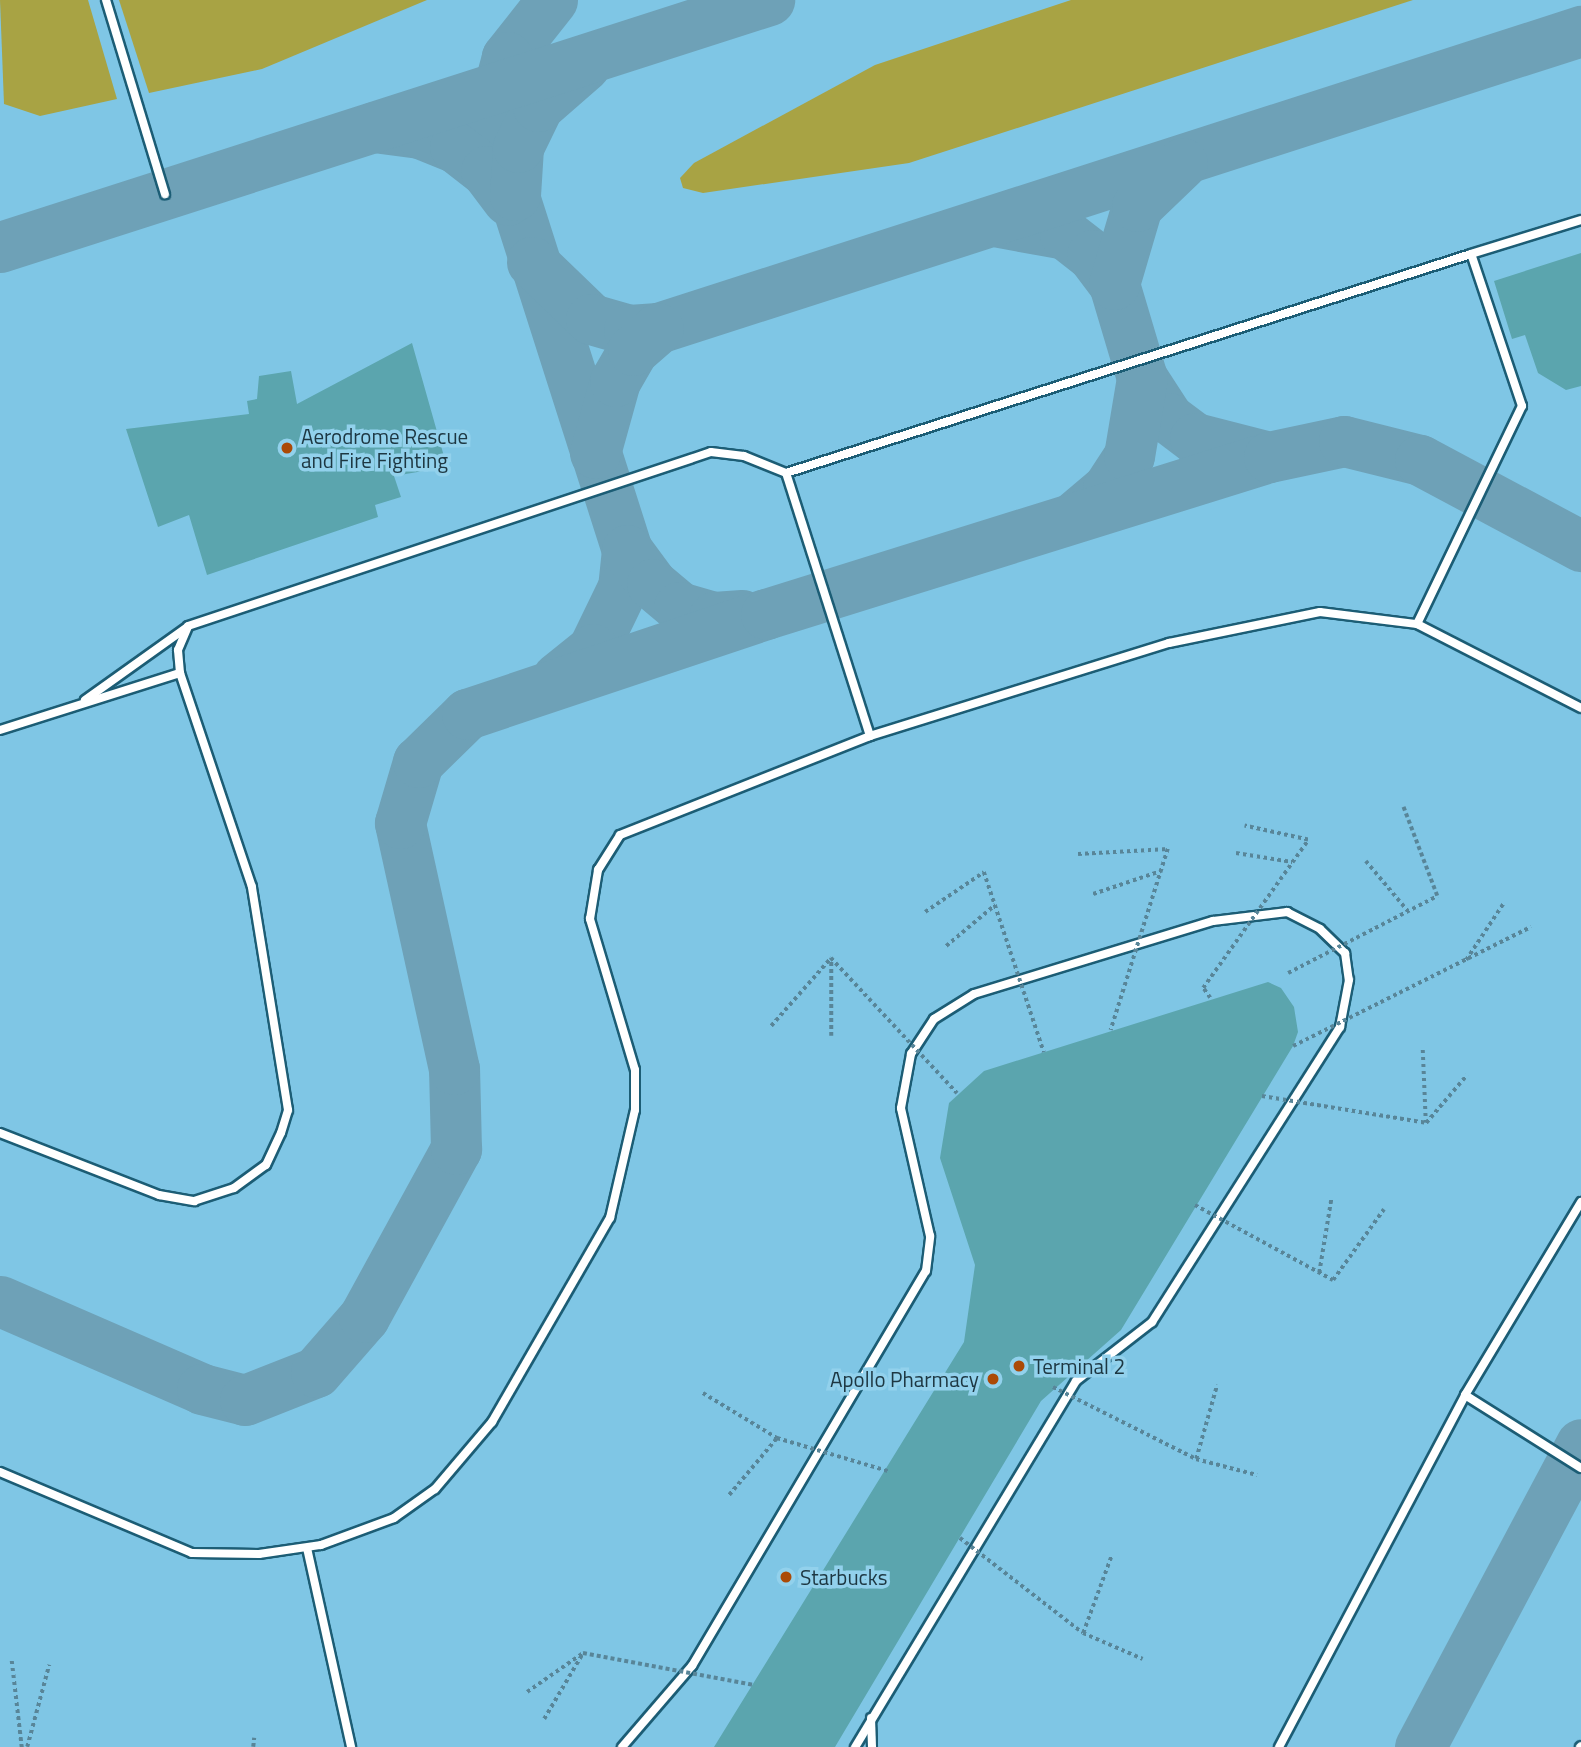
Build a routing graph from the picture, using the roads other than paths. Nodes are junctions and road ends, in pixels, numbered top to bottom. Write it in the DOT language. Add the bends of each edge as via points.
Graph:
graph roads {
  1 [pos="106,0"];
  2 [pos="165,194"];
  3 [pos="1581,219"];
  4 [pos="1471,254"];
  5 [pos="786,473"];
  6 [pos="1417,624"];
  7 [pos="188,626"];
  8 [pos="180,673"];
  9 [pos="79,705"];
  10 [pos="1581,708"];
  11 [pos="0,730"];
  12 [pos="870,736"];
  13 [pos="0,1133"];
  14 [pos="1581,1202"];
  15 [pos="1465,1395"];
  16 [pos="1581,1468"];
  17 [pos="0,1472"];
  18 [pos="307,1548"];
  19 [pos="871,1718"];
  20 [pos="351,1747"];
  21 [pos="622,1747"];
  22 [pos="855,1747"];
  23 [pos="872,1747"];
  24 [pos="1279,1747"];
  1 -- 2 [label="lane"];
  3 -- 4 [label="lane"];
  4 -- 5 [label="lane"];
  4 -- 6 [label="lane" via="1522,406"];
  5 -- 7 [label="lane" via="744,456 711,452"];
  5 -- 12 [label="lane"];
  6 -- 10 [label="lane"];
  6 -- 12 [label="lane" via="1320,612 1257,621"];
  7 -- 8 [label="lane" via="178,650"];
  7 -- 9 [label="lane"];
  8 -- 9 [label="lane"];
  8 -- 13 [label="lane" via="251,887 288,1110 281,1132 266,1165 234,1188 194,1201 159,1195"];
  9 -- 11 [label="lane"];
  12 -- 18 [label="lane" via="653,816 620,835 598,870 590,919 635,1070 635,1110 610,1218 492,1422 435,1489 394,1518"];
  14 -- 15 [label="lane"];
  15 -- 16 [label="lane"];
  15 -- 24 [label="lane"];
  17 -- 18 [label="lane" via="192,1553"];
  18 -- 20 [label="lane"];
  19 -- 21 [label="lane" via="1076,1381 1152,1322 1340,1027 1349,980 1345,953 1320,929 1287,912 1213,921 974,994 934,1019 911,1054 901,1108 930,1236 926,1271 692,1666"];
  19 -- 22 [label="lane"];
  19 -- 23 [label="lane"];
}
